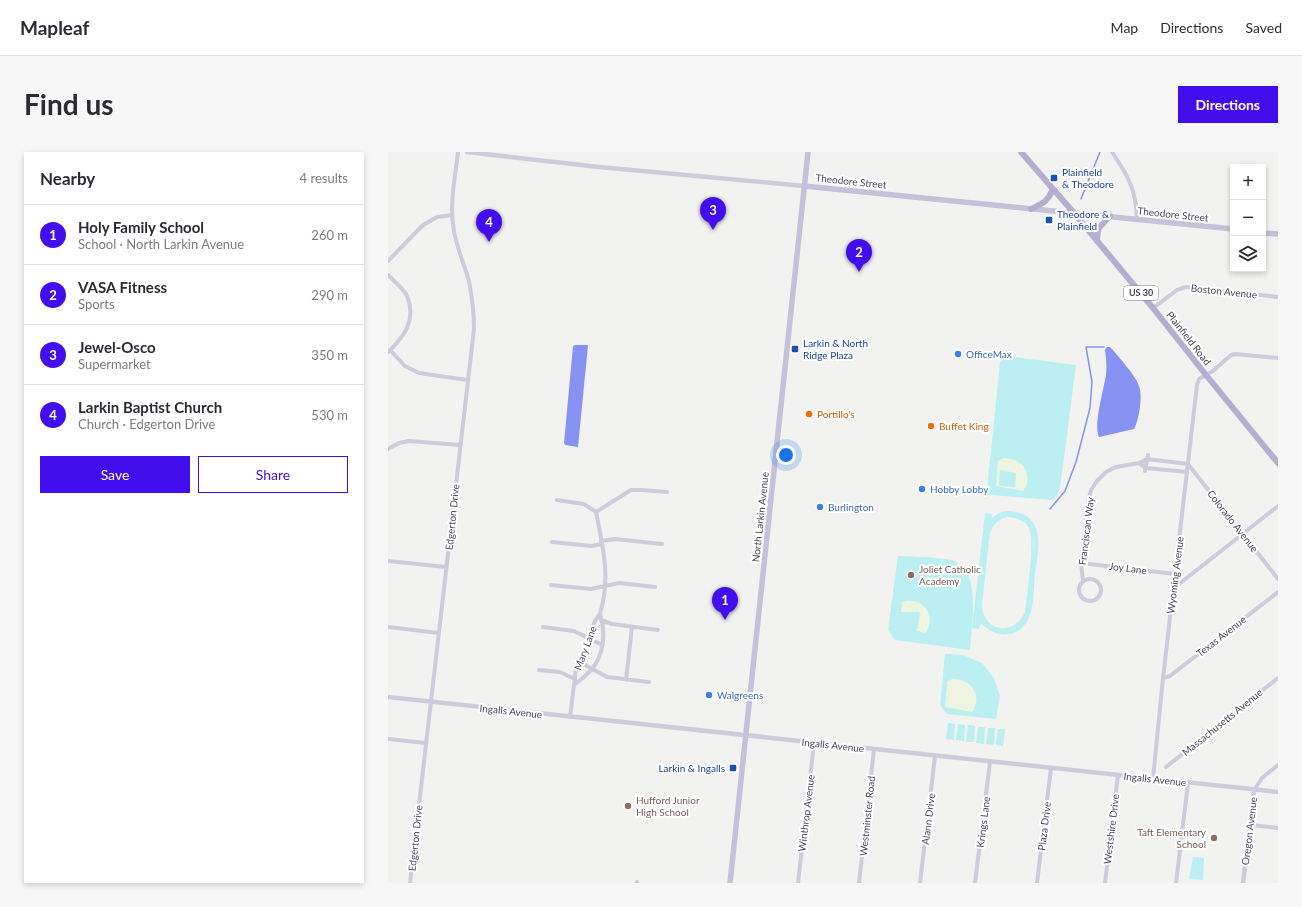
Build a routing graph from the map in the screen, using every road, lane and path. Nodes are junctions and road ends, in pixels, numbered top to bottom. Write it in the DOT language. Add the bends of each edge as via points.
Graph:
graph roads {
  1 [pos="458,152"];
  2 [pos="467,152"];
  3 [pos="808,152"];
  4 [pos="1021,152"];
  5 [pos="1112,152"];
  6 [pos="804,186"];
  7 [pos="1053,188"];
  8 [pos="1031,209"];
  9 [pos="1074,213"];
  10 [pos="452,215"];
  11 [pos="1110,216"];
  12 [pos="1137,219"];
  13 [pos="1230,229"];
  14 [pos="1266,233"];
  15 [pos="1278,234"];
  16 [pos="1097,241"];
  17 [pos="388,261"];
  18 [pos="388,274"];
  19 [pos="1278,297"];
  20 [pos="1153,308"];
  21 [pos="389,351"];
  22 [pos="1278,358"];
  23 [pos="1206,375"];
  24 [pos="467,380"];
  25 [pos="460,445"];
  26 [pos="388,449"];
  27 [pos="1148,457"];
  28 [pos="1139,463"];
  29 [pos="1278,463"];
  30 [pos="1188,464"];
  31 [pos="1146,470"];
  32 [pos="1187,472"];
  33 [pos="667,492"];
  34 [pos="557,500"];
  35 [pos="1278,506"];
  36 [pos="596,512"];
  37 [pos="1242,534"];
  38 [pos="552,542"];
  39 [pos="602,542"];
  40 [pos="662,544"];
  41 [pos="388,561"];
  42 [pos="1081,563"];
  43 [pos="446,567"];
  44 [pos="1176,574"];
  45 [pos="1278,578"];
  46 [pos="1083,581"];
  47 [pos="551,585"];
  48 [pos="605,586"];
  49 [pos="655,587"];
  50 [pos="1174,588"];
  51 [pos="1278,592"];
  52 [pos="600,614"];
  53 [pos="597,618"];
  54 [pos="603,621"];
  55 [pos="632,626"];
  56 [pos="543,627"];
  57 [pos="388,628"];
  58 [pos="658,630"];
  59 [pos="439,633"];
  60 [pos="588,639"];
  61 [pos="602,646"];
  62 [pos="578,660"];
  63 [pos="592,669"];
  64 [pos="538,670"];
  65 [pos="574,678"];
  66 [pos="1163,678"];
  67 [pos="1278,678"];
  68 [pos="626,680"];
  69 [pos="579,681"];
  70 [pos="649,682"];
  71 [pos="574,685"];
  72 [pos="388,697"];
  73 [pos="430,702"];
  74 [pos="570,717"];
  75 [pos="745,736"];
  76 [pos="388,739"];
  77 [pos="426,743"];
  78 [pos="814,743"];
  79 [pos="874,749"];
  80 [pos="935,756"];
  81 [pos="990,762"];
  82 [pos="1278,765"];
  83 [pos="1166,767"];
  84 [pos="1051,768"];
  85 [pos="1118,775"];
  86 [pos="1152,779"];
  87 [pos="1188,782"];
  88 [pos="1254,790"];
  89 [pos="1278,792"];
  90 [pos="1250,824"];
  91 [pos="1278,828"];
  92 [pos="410,883"];
  93 [pos="730,883"];
  94 [pos="798,883"];
  95 [pos="859,883"];
  96 [pos="920,883"];
  97 [pos="976,883"];
  98 [pos="1037,883"];
  99 [pos="1105,883"];
  100 [pos="1176,883"];
  101 [pos="1243,883"];
  1 -- 10 [label="street, Edgerton Drive"];
  2 -- 6 [label="street, Theodore Street"];
  3 -- 6 [label="main road, North Larkin Avenue"];
  4 -- 7 [label="main road, Plainfield Road / US 30"];
  5 -- 12 [label="street" via="1133,191"];
  6 -- 8 [label="main road, Theodore Street"];
  6 -- 75 [label="main road, North Larkin Avenue"];
  7 -- 8 [label="main road" via="1046,203"];
  7 -- 9 [label="main road, Plainfield Road / US 30"];
  8 -- 9 [label="main road, Theodore Street"];
  9 -- 11 [label="main road, Theodore Street"];
  9 -- 16 [label="main road, Plainfield Road / US 30"];
  10 -- 17 [label="street" via="437,217 423,225"];
  10 -- 24 [label="street, Edgerton Drive" via="474,313"];
  11 -- 12 [label="main road, Theodore Street"];
  11 -- 16 [label="main road" via="1098,229"];
  12 -- 13 [label="main road, Theodore Street"];
  14 -- 15 [label="main road"];
  16 -- 20 [label="main road, Plainfield Road / US 30"];
  18 -- 21 [label="street" via="406,295 411,309 405,332"];
  19 -- 20 [label="street, Boston Avenue" via="1186,288 1177,290"];
  20 -- 23 [label="main road, Plainfield Road / US 30"];
  21 -- 24 [label="street" via="406,366 419,373"];
  22 -- 23 [label="street" via="1235,354"];
  23 -- 29 [label="main road, Plainfield Road / US 30"];
  23 -- 30 [label="street, Wyoming Avenue" via="1199,379 1197,385"];
  24 -- 25 [label="street, Edgerton Drive"];
  25 -- 26 [label="street" via="409,441"];
  25 -- 43 [label="street, Edgerton Drive"];
  27 -- 28 [label="street, Franciscan Way"];
  27 -- 30 [label="street"];
  27 -- 31 [label="street"];
  28 -- 31 [label="street"];
  28 -- 42 [label="street, Franciscan Way" via="1116,467 1106,472 1091,490"];
  30 -- 32 [label="street, Wyoming Avenue"];
  30 -- 37 [label="street, Colorado Avenue"];
  31 -- 32 [label="street"];
  32 -- 44 [label="street, Wyoming Avenue"];
  33 -- 36 [label="street" via="631,490"];
  34 -- 36 [label="street" via="584,504"];
  35 -- 37 [label="street"];
  36 -- 39 [label="street, Mary Lane"];
  37 -- 45 [label="street, Colorado Avenue"];
  37 -- 50 [label="street"];
  38 -- 39 [label="street" via="591,546"];
  39 -- 40 [label="street" via="615,539"];
  39 -- 48 [label="street, Mary Lane"];
  41 -- 43 [label="street"];
  42 -- 44 [label="street, Joy Lane"];
  42 -- 46 [label="street, Franciscan Way"];
  43 -- 59 [label="street, Edgerton Drive"];
  44 -- 50 [label="street, Wyoming Avenue"];
  46 -- 46 [label="street, Franciscan Way" via="1079,592 1082,599 1097,599 1101,593 1099,583 1089,579"];
  47 -- 48 [label="street" via="591,589"];
  48 -- 49 [label="street" via="619,583"];
  48 -- 52 [label="street, Mary Lane"];
  50 -- 66 [label="street, Wyoming Avenue"];
  51 -- 66 [label="street, Texas Avenue" via="1170,676"];
  52 -- 53 [label="street, Mary Lane"];
  52 -- 54 [label="street, Mary Lane"];
  53 -- 54 [label="street"];
  53 -- 60 [label="street, Mary Lane"];
  54 -- 55 [label="street"];
  54 -- 61 [label="street, Mary Lane"];
  55 -- 58 [label="street"];
  55 -- 68 [label="street"];
  56 -- 60 [label="street" via="574,631"];
  57 -- 59 [label="street"];
  59 -- 73 [label="street, Edgerton Drive"];
  60 -- 61 [label="street"];
  60 -- 62 [label="street, Mary Lane"];
  61 -- 63 [label="street, Mary Lane"];
  62 -- 63 [label="street"];
  62 -- 65 [label="street, Mary Lane"];
  63 -- 68 [label="street" via="607,677"];
  63 -- 69 [label="street, Mary Lane"];
  64 -- 65 [label="street" via="560,672"];
  65 -- 69 [label="street"];
  65 -- 71 [label="street, Mary Lane"];
  66 -- 86 [label="street, Wyoming Avenue"];
  67 -- 83 [label="street, Massachusetts Avenue"];
  68 -- 70 [label="street"];
  69 -- 71 [label="street, Mary Lane"];
  71 -- 74 [label="street, Mary Lane"];
  72 -- 73 [label="street, Ingalls Avenue"];
  73 -- 74 [label="street, Ingalls Avenue"];
  73 -- 77 [label="street, Edgerton Drive"];
  74 -- 75 [label="street, Ingalls Avenue"];
  75 -- 78 [label="street, Ingalls Avenue"];
  75 -- 93 [label="main road, North Larkin Avenue"];
  76 -- 77 [label="street"];
  77 -- 92 [label="street, Edgerton Drive"];
  78 -- 79 [label="street, Ingalls Avenue"];
  78 -- 94 [label="street, Winthrop Avenue"];
  79 -- 80 [label="street, Ingalls Avenue"];
  79 -- 95 [label="street, Westminster Road"];
  80 -- 81 [label="street, Ingalls Avenue"];
  80 -- 96 [label="street, Alann Drive"];
  81 -- 84 [label="street, Ingalls Avenue"];
  81 -- 97 [label="street, Krings Lane"];
  82 -- 88 [label="street, Oregon Avenue" via="1262,778"];
  84 -- 85 [label="street, Ingalls Avenue"];
  84 -- 98 [label="street, Plaza Drive"];
  85 -- 86 [label="street, Ingalls Avenue"];
  85 -- 99 [label="street, Westshire Drive"];
  86 -- 87 [label="street, Ingalls Avenue"];
  87 -- 88 [label="street, Ingalls Avenue"];
  87 -- 100 [label="street"];
  88 -- 89 [label="street, Ingalls Avenue"];
  88 -- 90 [label="street, Oregon Avenue"];
  90 -- 91 [label="street"];
  90 -- 101 [label="street, Oregon Avenue"];
}
